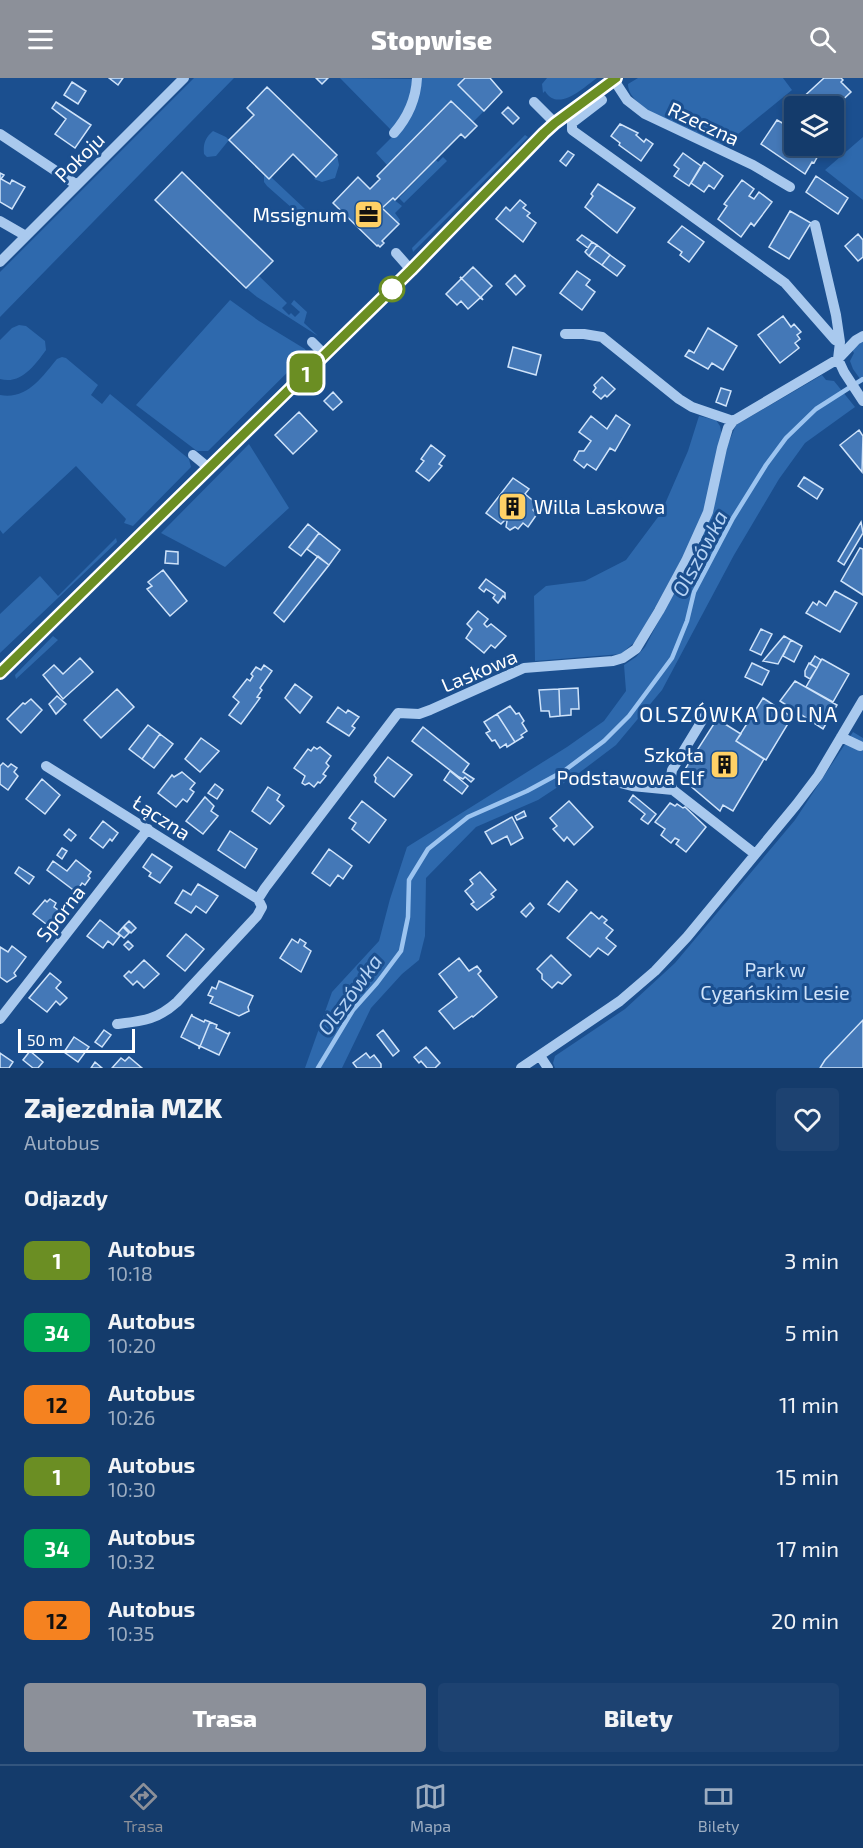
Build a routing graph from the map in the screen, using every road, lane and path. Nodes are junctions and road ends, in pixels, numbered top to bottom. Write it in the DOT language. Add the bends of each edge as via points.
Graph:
graph roads {
  1 [pos="184,78"];
  2 [pos="417,78"];
  3 [pos="615,79"];
  4 [pos="602,100"];
  5 [pos="534,102"];
  6 [pos="555,123"];
  7 [pos="394,133"];
  8 [pos="0,134"];
  9 [pos="77,185"];
  10 [pos="790,187"];
  11 [pos="0,221"];
  12 [pos="815,225"];
  13 [pos="27,236"];
  14 [pos="396,253"];
  15 [pos="0,262"];
  16 [pos="411,270"];
  17 [pos="565,334"];
  18 [pos="863,336"];
  19 [pos="312,342"];
  20 [pos="840,342"];
  21 [pos="325,355"];
  22 [pos="838,359"];
  23 [pos="863,401"];
  24 [pos="733,421"];
  25 [pos="193,455"];
  26 [pos="210,469"];
  27 [pos="0,673"];
  28 [pos="863,700"];
  29 [pos="706,714"];
  30 [pos="841,737"];
  31 [pos="860,746"];
  32 [pos="46,766"];
  33 [pos="620,783"];
  34 [pos="672,790"];
  35 [pos="148,829"];
  36 [pos="755,854"];
  37 [pos="258,899"];
  38 [pos="0,1019"];
  39 [pos="117,1024"];
  40 [pos="540,1056"];
  41 [pos="521,1068"];
  42 [pos="548,1068"];
  1 -- 9 [label="street, Pokoju"];
  2 -- 7 [label="street" via="409,111"];
  3 -- 6 [label="street"];
  3 -- 10 [label="street, Rzeczna" via="627,100 645,114 753,165"];
  4 -- 20 [label="street" via="572,123 572,130 785,283"];
  5 -- 6 [label="street"];
  6 -- 16 [label="street"];
  8 -- 9 [label="street"];
  9 -- 13 [label="street, Pokoju"];
  11 -- 13 [label="street"];
  12 -- 20 [label="street"];
  13 -- 15 [label="street, Pokoju"];
  14 -- 16 [label="street"];
  16 -- 21 [label="street"];
  17 -- 24 [label="street" via="602,337 679,399"];
  18 -- 22 [label="street"];
  19 -- 21 [label="street"];
  20 -- 22 [label="street"];
  21 -- 26 [label="street"];
  22 -- 23 [label="street"];
  22 -- 24 [label="street"];
  24 -- 37 [label="street, Laskowa" via="705,520 669,594 636,649 612,661 524,668 419,714 398,713"];
  25 -- 26 [label="street"];
  26 -- 27 [label="street"];
  28 -- 30 [label="street"];
  29 -- 34 [label="street" via="672,770"];
  30 -- 31 [label="street"];
  30 -- 36 [label="street" via="818,776"];
  32 -- 35 [label="street, Łączna"];
  33 -- 34 [label="street"];
  34 -- 36 [label="street"];
  35 -- 37 [label="street, Łączna"];
  35 -- 38 [label="street, Sporna"];
  36 -- 40 [label="street" via="655,971 620,1001"];
  37 -- 39 [label="street, Laskowa" via="262,907 257,916 177,1002 155,1018"];
  40 -- 41 [label="street"];
  40 -- 42 [label="street"];
}
